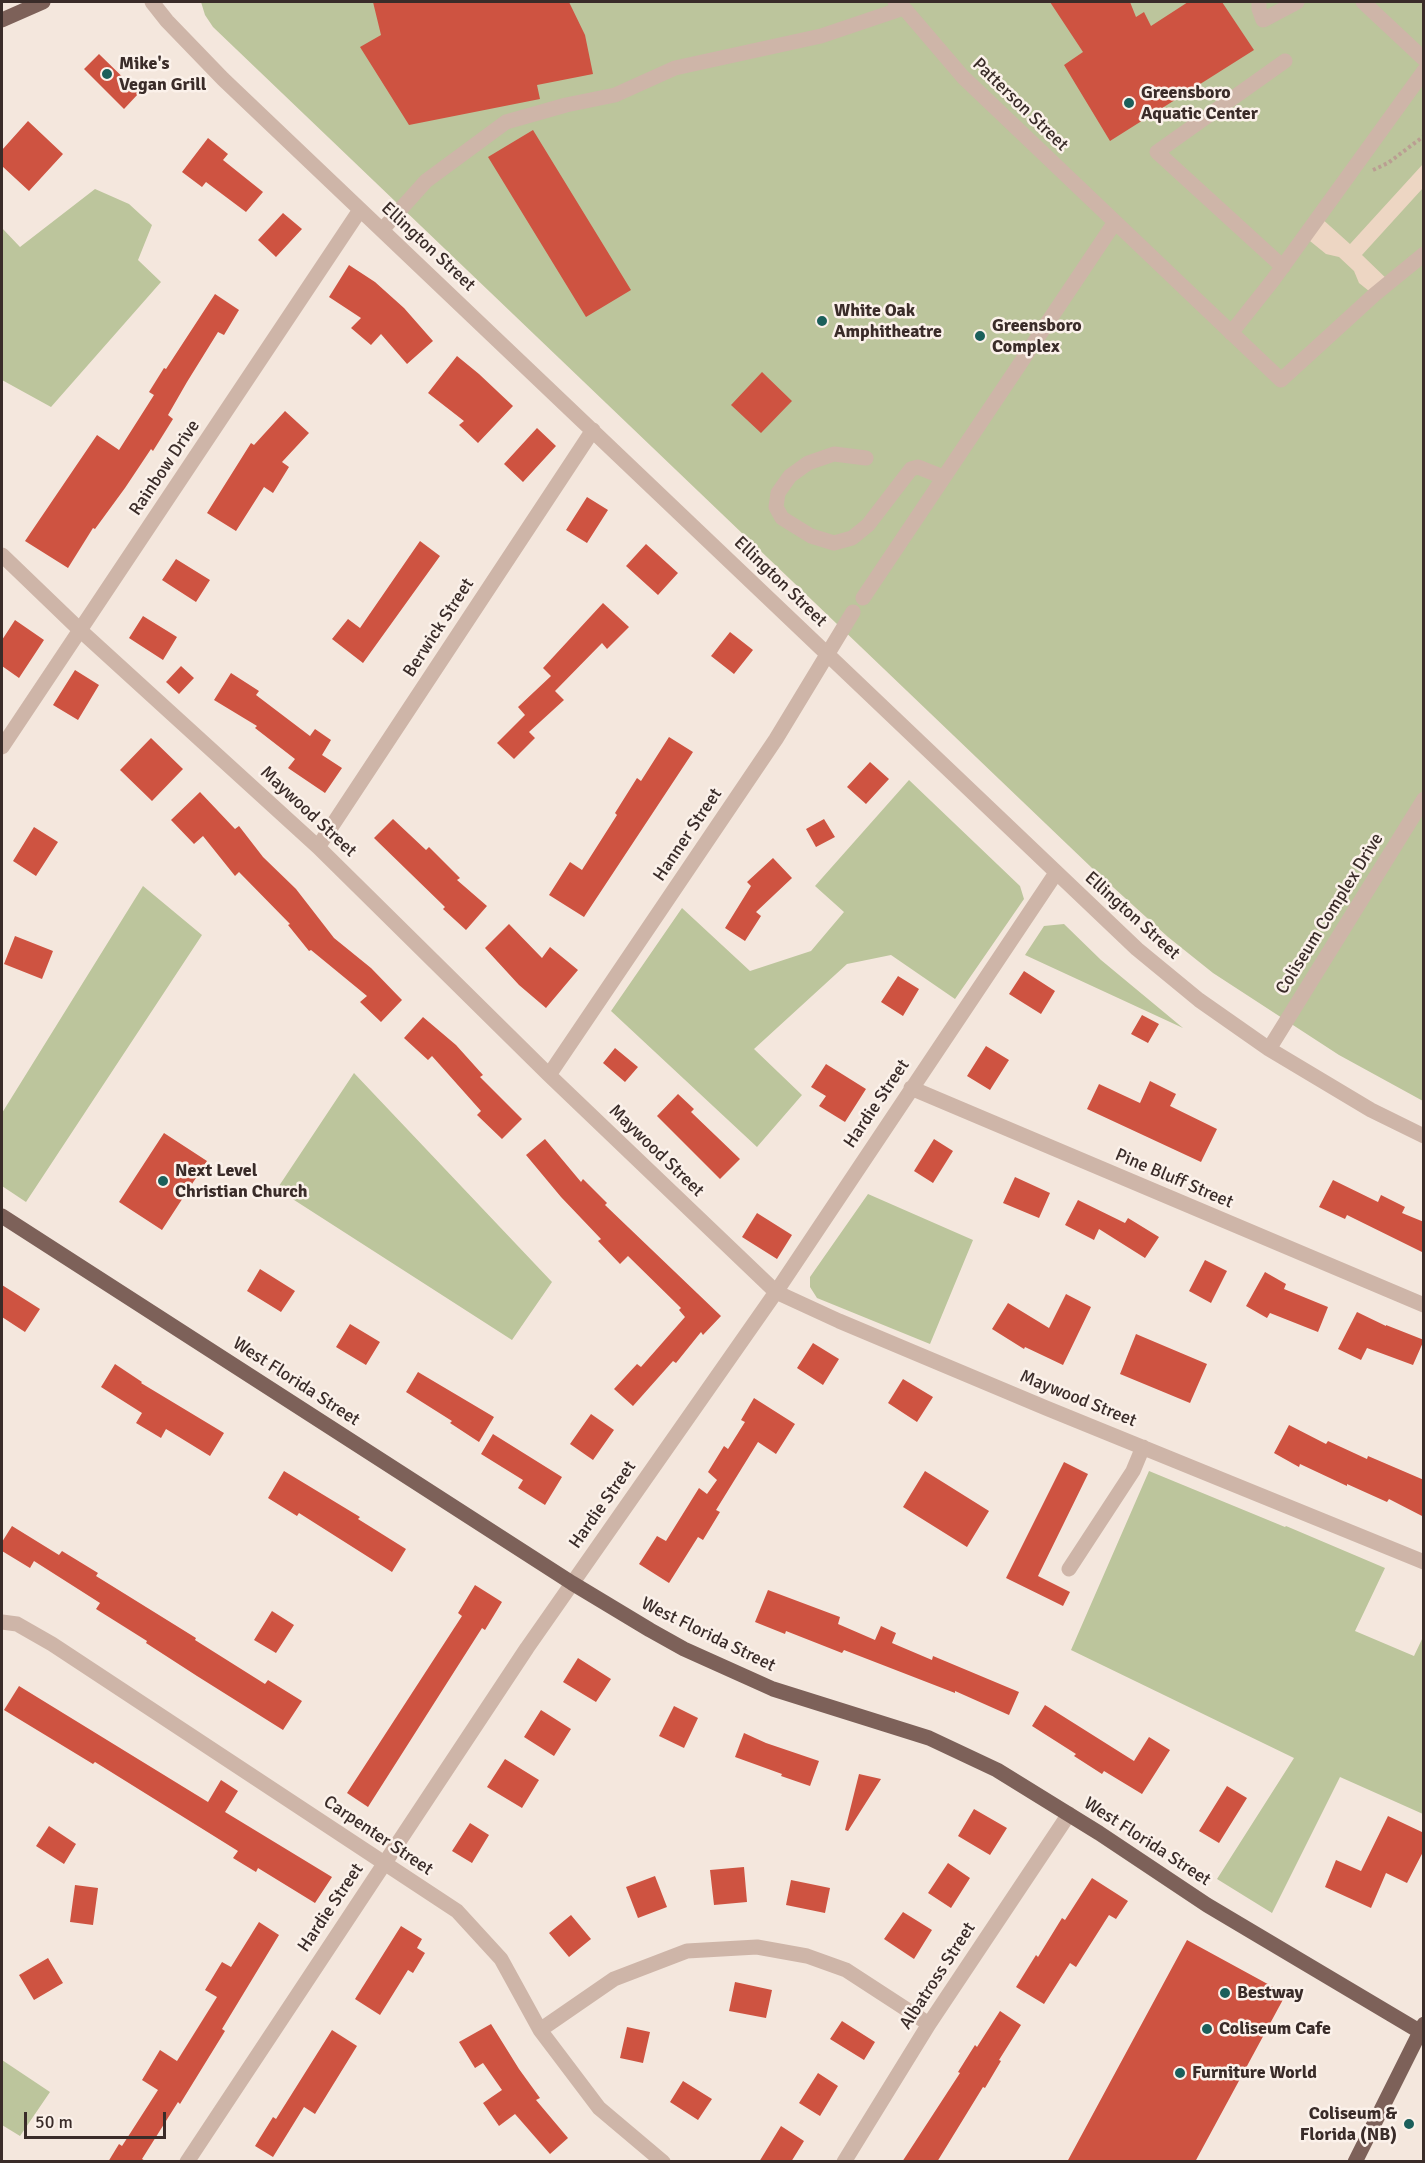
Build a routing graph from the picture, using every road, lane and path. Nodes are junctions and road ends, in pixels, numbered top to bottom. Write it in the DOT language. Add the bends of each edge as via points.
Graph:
graph roads {
  1 [pos="43,2"];
  2 [pos="152,2"];
  3 [pos="1259,2"];
  4 [pos="1297,2"];
  5 [pos="1363,2"];
  6 [pos="902,4"];
  7 [pos="2,20"];
  8 [pos="1424,59"];
  9 [pos="1285,61"];
  10 [pos="1424,71"];
  11 [pos="1424,136"];
  12 [pos="1370,171"];
  13 [pos="360,210"];
  14 [pos="1115,222"];
  15 [pos="382,230"];
  16 [pos="1424,254"];
  17 [pos="1283,267"];
  18 [pos="1231,333"];
  19 [pos="593,430"];
  20 [pos="866,458"];
  21 [pos="943,477"];
  22 [pos="2,555"];
  23 [pos="863,598"];
  24 [pos="854,612"];
  25 [pos="81,631"];
  26 [pos="827,654"];
  27 [pos="2,747"];
  28 [pos="1424,799"];
  29 [pos="318,847"];
  30 [pos="1056,873"];
  31 [pos="1269,1049"];
  32 [pos="549,1075"];
  33 [pos="911,1088"];
  34 [pos="1424,1136"];
  35 [pos="2,1216"];
  36 [pos="776,1292"];
  37 [pos="1424,1305"];
  38 [pos="1143,1447"];
  39 [pos="1424,1562"];
  40 [pos="1069,1569"];
  41 [pos="572,1583"];
  42 [pos="2,1622"];
  43 [pos="1069,1814"];
  44 [pos="384,1864"];
  45 [pos="929,2024"];
  46 [pos="540,2030"];
  47 [pos="1422,2030"];
  48 [pos="187,2162"];
  49 [pos="663,2162"];
  50 [pos="844,2162"];
  51 [pos="1355,2162"];
  1 -- 7 [label="main road"];
  2 -- 13 [label="street, Ellington Street" via="203,59"];
  3 -- 4 [label="street" via="1263,20"];
  5 -- 8 [label="street"];
  6 -- 14 [label="street, Patterson Street" via="963,77"];
  6 -- 15 [label="street" via="821,36 675,68 615,95 506,122 426,181"];
  9 -- 17 [label="street" via="1157,152"];
  10 -- 17 [label="street"];
  11 -- 12 [label="path" via="1388,163"];
  13 -- 15 [label="street, Ellington Street"];
  13 -- 25 [label="street, Rainbow Drive"];
  14 -- 18 [label="street, Patterson Street"];
  14 -- 21 [label="street"];
  15 -- 19 [label="street, Ellington Street"];
  16 -- 18 [label="street, Patterson Street" via="1281,380"];
  17 -- 18 [label="street"];
  19 -- 26 [label="street, Ellington Street"];
  19 -- 29 [label="street, Berwick Street"];
  20 -- 21 [label="street" via="834,453 799,469 778,493 776,507 782,518 811,536 834,543 852,538 868,525 911,469 918,467"];
  21 -- 23 [label="street"];
  22 -- 25 [label="street, Maywood Street"];
  24 -- 26 [label="street, Hanner Street"];
  25 -- 27 [label="street, Rainbow Drive"];
  25 -- 29 [label="street, Maywood Street"];
  26 -- 30 [label="street, Ellington Street"];
  26 -- 32 [label="street, Hanner Street" via="776,740"];
  28 -- 31 [label="street, Coliseum Complex Drive"];
  29 -- 32 [label="street, Maywood Street"];
  30 -- 31 [label="street, Ellington Street" via="1137,949 1199,1000"];
  30 -- 33 [label="street, Hardie Street"];
  31 -- 34 [label="street, Ellington Street" via="1371,1110"];
  32 -- 36 [label="street, Maywood Street"];
  33 -- 36 [label="street, Hardie Street"];
  33 -- 37 [label="street, Pine Bluff Street"];
  35 -- 41 [label="main road, West Florida Street"];
  36 -- 38 [label="street, Maywood Street"];
  36 -- 41 [label="street, Hardie Street"];
  38 -- 39 [label="street, Maywood Street"];
  38 -- 40 [label="street" via="1133,1471"];
  41 -- 43 [label="main road, West Florida Street" via="716,1665 773,1689 929,1738 997,1770"];
  41 -- 44 [label="street, Hardie Street"];
  42 -- 44 [label="street, Carpenter Street" via="17,1624 52,1644"];
  43 -- 45 [label="street, Albatross Street"];
  43 -- 47 [label="main road, West Florida Street" via="1207,1905"];
  44 -- 46 [label="street, Carpenter Street" via="457,1911 501,1959"];
  44 -- 48 [label="street, Hardie Street"];
  45 -- 46 [label="street" via="846,1970 807,1956 757,1947 687,1951 614,1979"];
  45 -- 50 [label="street, Albatross Street"];
  46 -- 49 [label="street, Carpenter Street" via="599,2108"];
  47 -- 51 [label="main road"];
}
